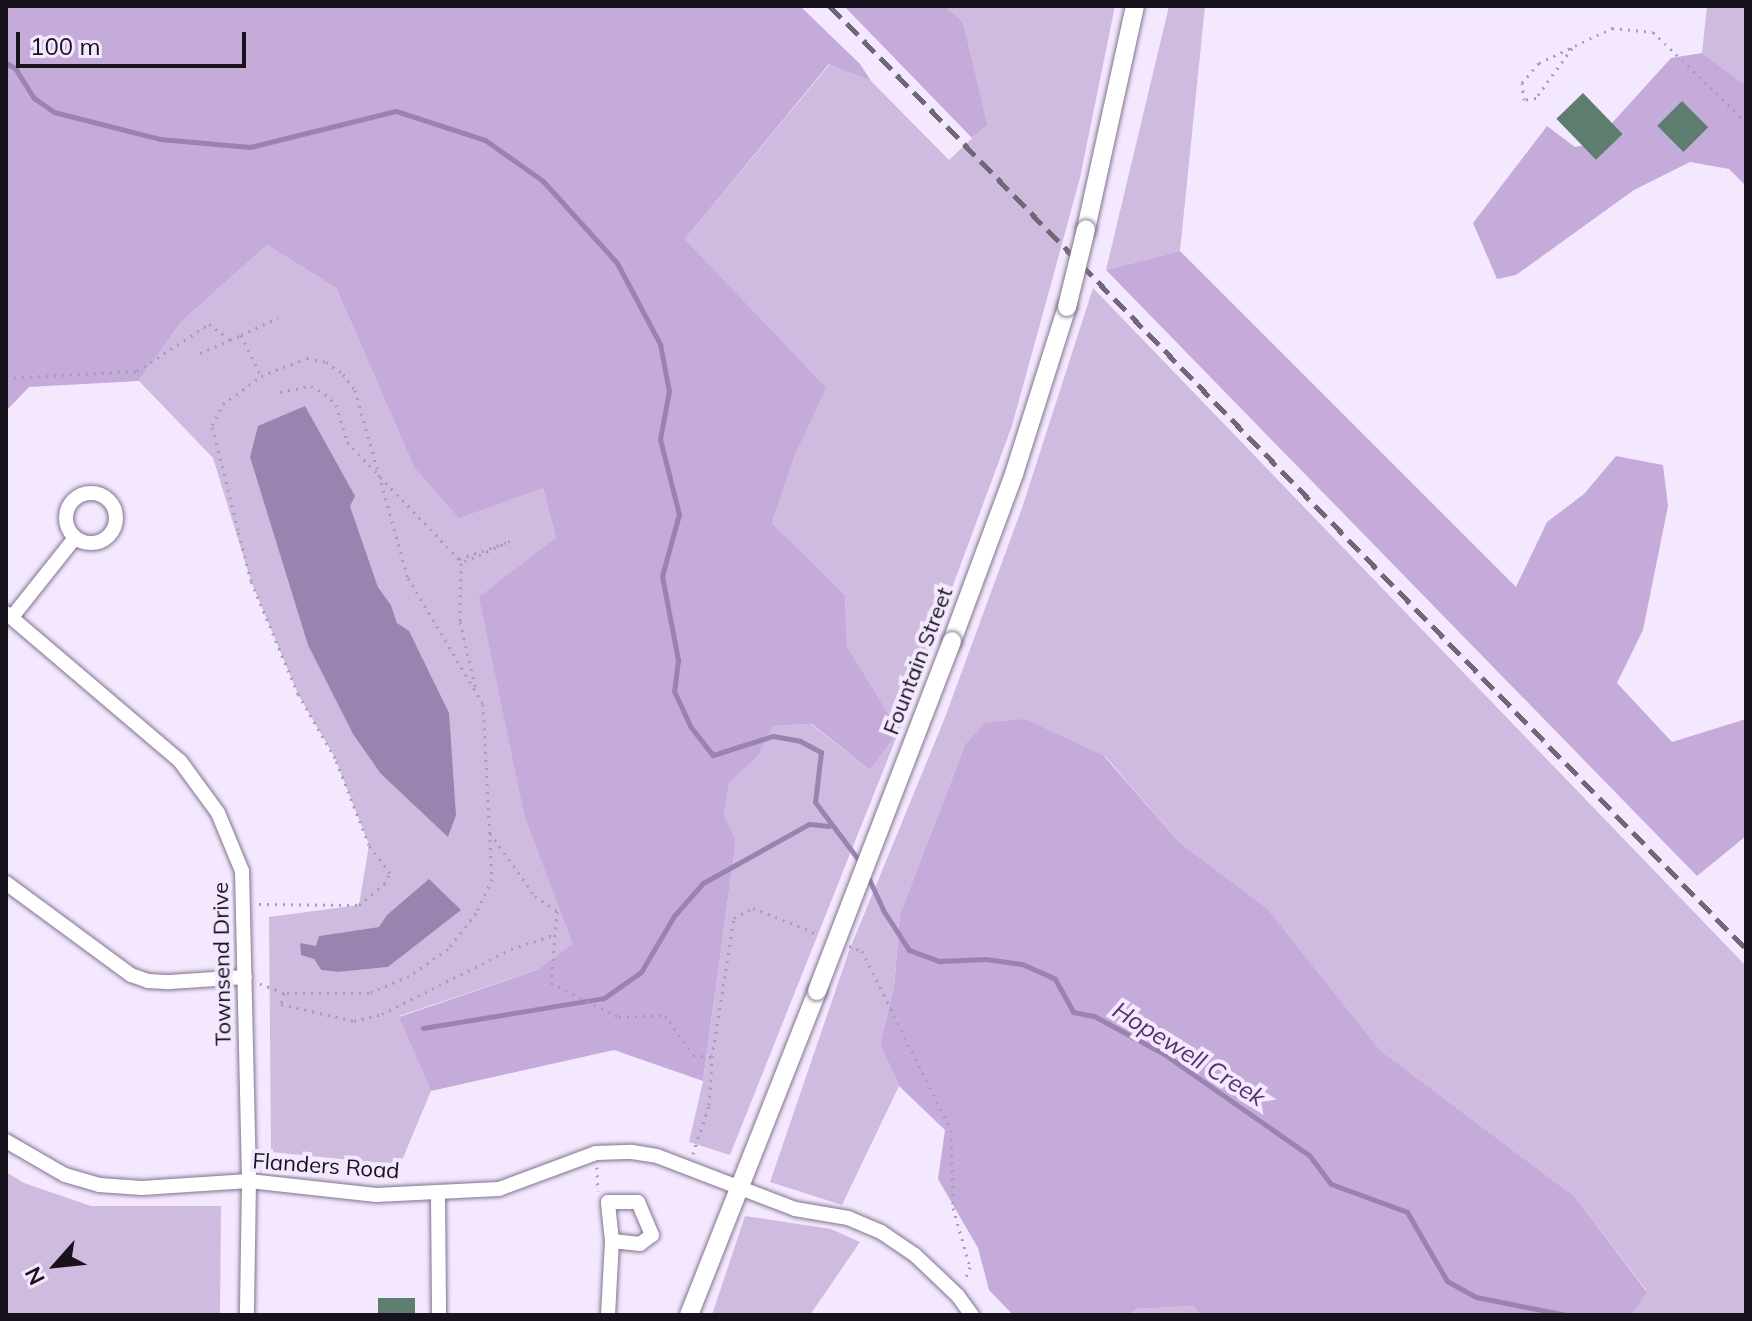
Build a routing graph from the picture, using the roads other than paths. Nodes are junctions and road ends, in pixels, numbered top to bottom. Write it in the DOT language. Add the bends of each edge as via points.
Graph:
graph roads {
  1 [pos="1135,6"];
  2 [pos="74,539"];
  3 [pos="9,615"];
  4 [pos="6,883"];
  5 [pos="245,977"];
  6 [pos="6,1141"];
  7 [pos="249,1181"];
  8 [pos="737,1185"];
  9 [pos="438,1194"];
  10 [pos="612,1241"];
  11 [pos="247,1315"];
  12 [pos="439,1315"];
  13 [pos="608,1315"];
  14 [pos="689,1315"];
  15 [pos="972,1315"];
  1 -- 8 [label="main road, Fountain Street, bridge" via="1067,307 1014,474 817,991"];
  2 -- 3 [label="street"];
  3 -- 5 [label="street, Townsend Drive" via="180,761 218,813 242,871"];
  4 -- 5 [label="street" via="131,975 170,982"];
  5 -- 7 [label="street, Townsend Drive"];
  6 -- 7 [label="street, Flanders Road" via="65,1175 99,1185 142,1188"];
  7 -- 9 [label="street, Flanders Road" via="376,1195"];
  7 -- 11 [label="street, Townsend Drive"];
  8 -- 9 [label="street, Flanders Road" via="657,1156 596,1153 499,1189"];
  8 -- 14 [label="main road, Fountain Street"];
  8 -- 15 [label="street, Flanders Road" via="795,1209 848,1218 881,1232 915,1255"];
  9 -- 12 [label="street"];
  10 -- 10 [label="street" via="608,1202 638,1202 652,1235 640,1244"];
  10 -- 13 [label="street"];
}
